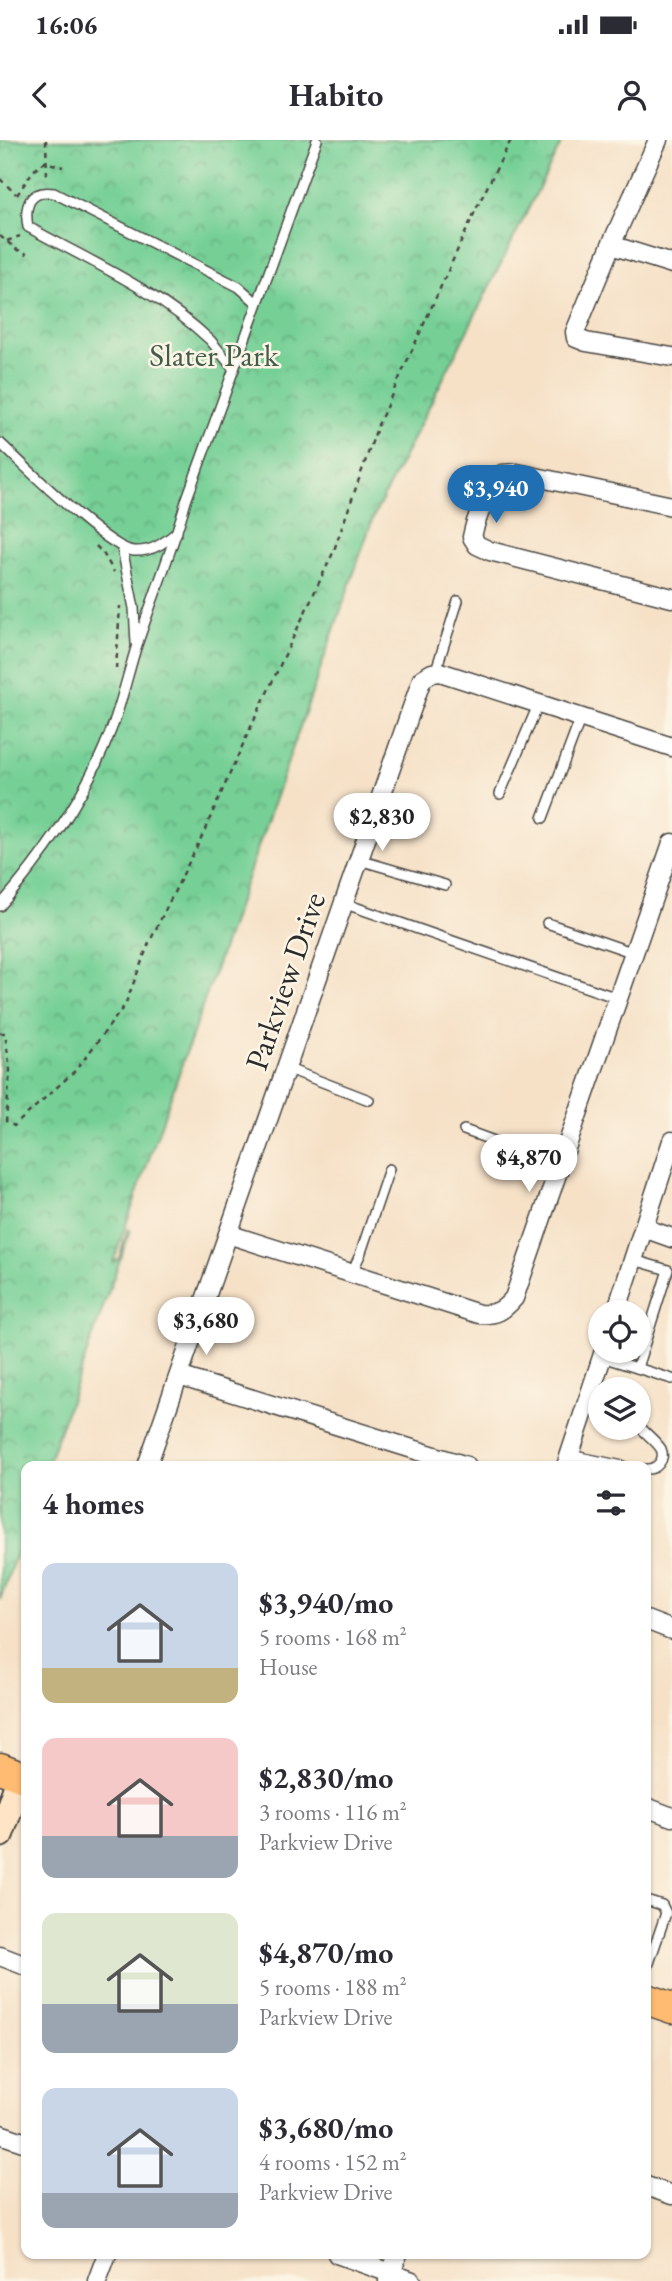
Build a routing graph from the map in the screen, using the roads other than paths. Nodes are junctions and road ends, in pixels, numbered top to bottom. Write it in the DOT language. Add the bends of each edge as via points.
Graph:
graph roads {
  1 [pos="317,140"];
  2 [pos="658,140"];
  3 [pos="611,245"];
  4 [pos="672,264"];
  5 [pos="257,303"];
  6 [pos="672,357"];
  7 [pos="234,369"];
  8 [pos="0,443"];
  9 [pos="672,506"];
  10 [pos="177,532"];
  11 [pos="122,548"];
  12 [pos="672,597"];
  13 [pos="458,601"];
  14 [pos="136,647"];
  15 [pos="435,673"];
  16 [pos="539,703"];
  17 [pos="582,717"];
  18 [pos="672,747"];
  19 [pos="500,794"];
  20 [pos="543,818"];
  21 [pos="672,843"];
  22 [pos="359,860"];
  23 [pos="445,885"];
  24 [pos="343,903"];
  25 [pos="0,906"];
  26 [pos="547,923"];
  27 [pos="634,953"];
  28 [pos="617,998"];
  29 [pos="286,1068"];
  30 [pos="369,1100"];
  31 [pos="464,1130"];
  32 [pos="672,1141"];
  33 [pos="559,1166"];
  34 [pos="390,1170"];
  35 [pos="644,1228"];
  36 [pos="228,1234"];
  37 [pos="672,1238"];
  38 [pos="634,1260"];
  39 [pos="351,1274"];
  40 [pos="620,1300"];
  41 [pos="625,1363"];
  42 [pos="637,1368"];
  43 [pos="179,1376"];
  44 [pos="672,1379"];
  45 [pos="588,1413"];
  46 [pos="651,1439"];
  47 [pos="149,1461"];
  48 [pos="451,1461"];
  49 [pos="568,1461"];
  50 [pos="651,1469"];
  51 [pos="651,1622"];
  52 [pos="672,1630"];
  53 [pos="18,1771"];
  54 [pos="651,1809"];
  55 [pos="672,1817"];
  56 [pos="0,1834"];
  57 [pos="651,1902"];
  58 [pos="0,1956"];
  59 [pos="651,1957"];
  60 [pos="21,1964"];
  61 [pos="651,2001"];
  62 [pos="672,2008"];
  63 [pos="0,2134"];
  64 [pos="21,2141"];
  65 [pos="651,2188"];
  66 [pos="672,2195"];
  67 [pos="105,2259"];
  68 [pos="348,2259"];
  69 [pos="396,2259"];
  70 [pos="389,2277"];
  71 [pos="97,2281"];
  72 [pos="412,2281"];
  1 -- 5 [label="lane"];
  2 -- 3 [label="street"];
  3 -- 4 [label="street"];
  3 -- 6 [label="street" via="576,338"];
  5 -- 7 [label="lane"];
  5 -- 7 [label="lane" via="239,287 54,192 42,191 32,197 25,212 28,228 137,286 210,341"];
  7 -- 10 [label="lane"];
  8 -- 11 [label="lane"];
  9 -- 12 [label="street" via="517,473 502,474 472,537 490,551"];
  10 -- 11 [label="lane" via="149,550"];
  10 -- 14 [label="lane"];
  11 -- 14 [label="lane"];
  13 -- 15 [label="lane"];
  14 -- 25 [label="lane" via="113,725 76,804"];
  15 -- 16 [label="street"];
  15 -- 22 [label="street, Parkview Drive" via="422,679"];
  16 -- 17 [label="street"];
  16 -- 19 [label="lane"];
  17 -- 18 [label="street"];
  17 -- 20 [label="lane"];
  21 -- 27 [label="street"];
  22 -- 23 [label="lane"];
  22 -- 24 [label="street, Parkview Drive"];
  24 -- 28 [label="lane"];
  24 -- 29 [label="street, Parkview Drive"];
  26 -- 27 [label="lane"];
  27 -- 28 [label="street"];
  28 -- 33 [label="street"];
  29 -- 30 [label="lane"];
  29 -- 36 [label="street, Parkview Drive"];
  31 -- 33 [label="lane"];
  32 -- 35 [label="street"];
  33 -- 39 [label="street" via="514,1298 494,1315"];
  34 -- 39 [label="lane"];
  35 -- 37 [label="street"];
  35 -- 38 [label="street"];
  36 -- 39 [label="street"];
  36 -- 43 [label="street, Parkview Drive"];
  38 -- 40 [label="street"];
  38 -- 42 [label="lane" via="668,1270"];
  41 -- 42 [label="lane"];
  42 -- 44 [label="lane"];
  43 -- 47 [label="street, Parkview Drive"];
  43 -- 48 [label="street"];
  45 -- 49 [label="street"];
  46 -- 50 [label="lane" via="662,1457"];
  51 -- 52 [label="street"];
  53 -- 56 [label="street"];
  54 -- 55 [label="street"];
  57 -- 59 [label="lane" via="662,1905 666,1913"];
  58 -- 60 [label="street"];
  61 -- 62 [label="main road"];
  63 -- 64 [label="street"];
  65 -- 66 [label="street"];
  67 -- 71 [label="street"];
  68 -- 70 [label="street"];
  69 -- 70 [label="street"];
  70 -- 72 [label="street"];
}
